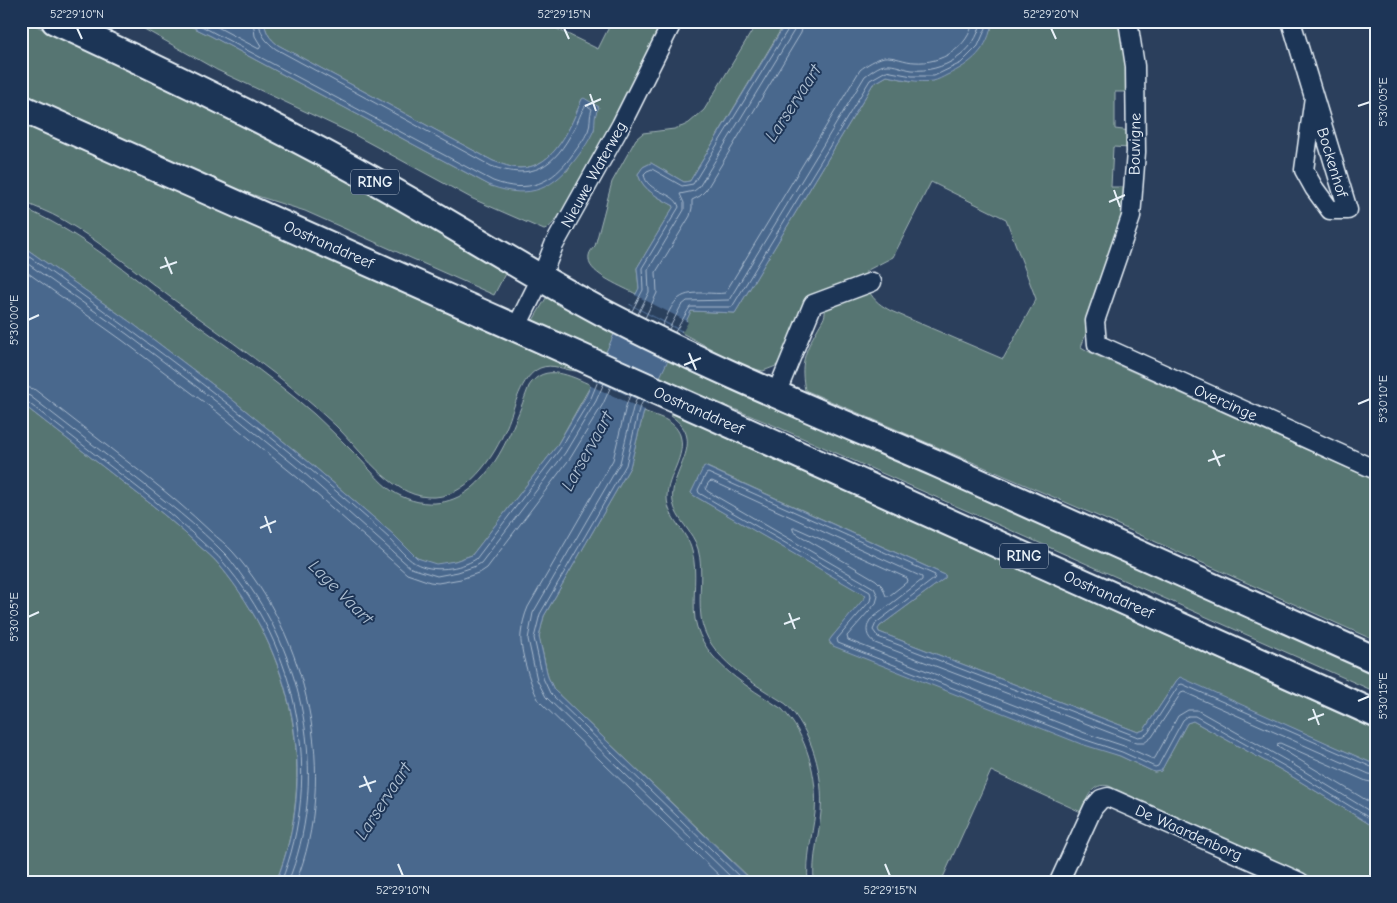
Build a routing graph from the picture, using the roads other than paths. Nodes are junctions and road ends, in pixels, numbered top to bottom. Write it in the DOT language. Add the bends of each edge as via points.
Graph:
graph roads {
  1 [pos="55,21"];
  2 [pos="672,21"];
  3 [pos="1128,21"];
  4 [pos="1291,21"];
  5 [pos="1314,98"];
  6 [pos="21,108"];
  7 [pos="541,278"];
  8 [pos="872,282"];
  9 [pos="1096,321"];
  10 [pos="516,328"];
  11 [pos="776,394"];
  12 [pos="1376,470"];
  13 [pos="1376,660"];
  14 [pos="1376,714"];
  15 [pos="1059,882"];
  16 [pos="1300,882"];
  1 -- 7 [label="main road, RING" via="244,112 389,189"];
  2 -- 7 [label="street, Nieuwe Waterweg" via="621,125 554,245"];
  3 -- 9 [label="street, Bouvigne" via="1135,66 1136,152 1131,217"];
  4 -- 5 [label="street, Bockenhof"];
  5 -- 5 [label="street, Bockenhof" via="1336,172 1348,210 1330,210 1304,170"];
  6 -- 10 [label="main road, Oostranddreef / RING"];
  7 -- 10 [label="street, Nieuwe Waterweg"];
  7 -- 11 [label="main road, RING" via="602,312"];
  8 -- 11 [label="street" via="813,304"];
  9 -- 12 [label="street, Overcinge" via="1096,344"];
  10 -- 14 [label="main road, Oostranddreef / RING"];
  11 -- 13 [label="main road, RING"];
  15 -- 16 [label="street, De Waardenborg" via="1093,808 1103,798 1114,798"];
}
